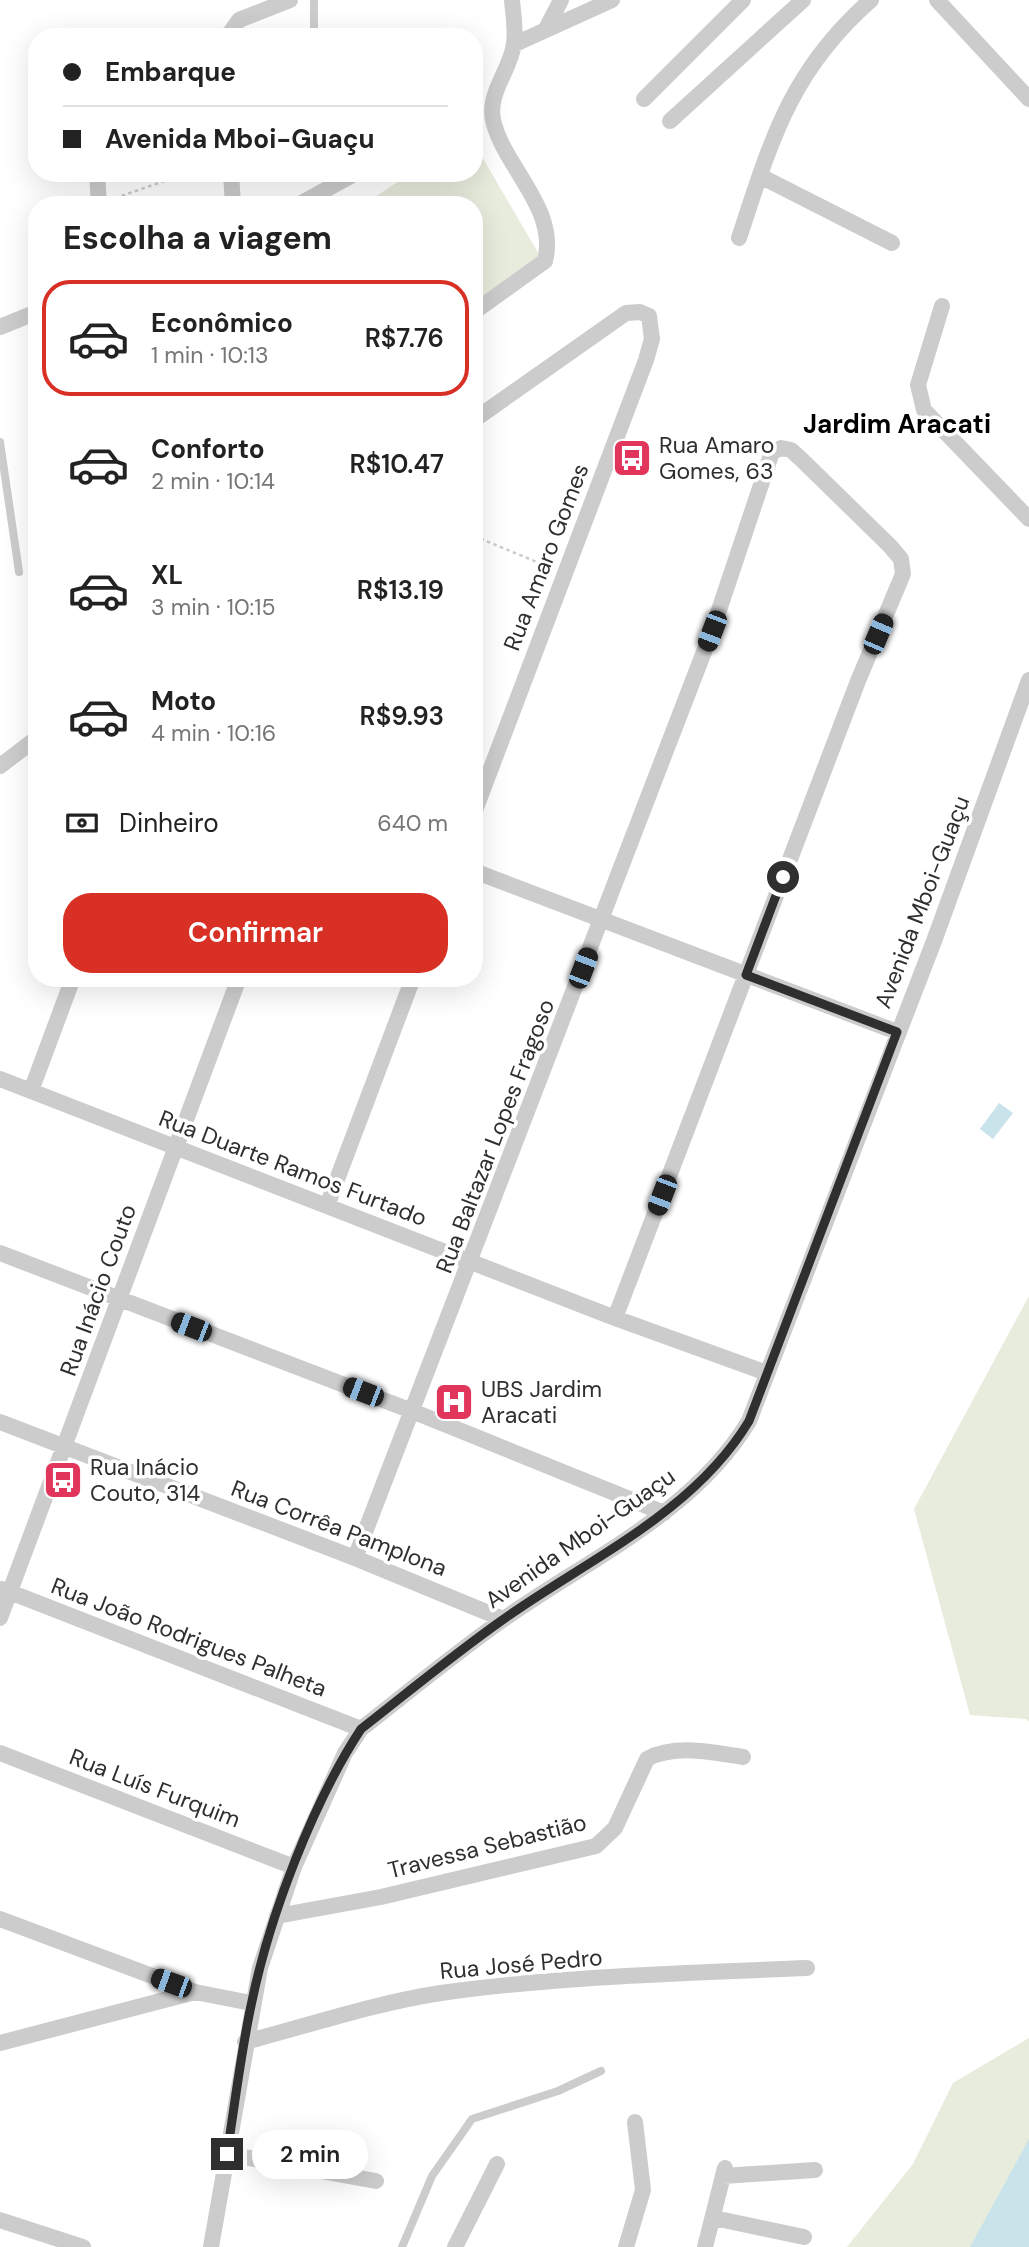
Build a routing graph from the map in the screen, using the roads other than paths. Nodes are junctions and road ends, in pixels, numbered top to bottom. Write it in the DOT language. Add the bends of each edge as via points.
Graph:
graph roads {
  1 [pos="290,0"];
  2 [pos="314,0"];
  3 [pos="512,0"];
  4 [pos="561,0"];
  5 [pos="612,0"];
  6 [pos="743,0"];
  7 [pos="803,0"];
  8 [pos="870,0"];
  9 [pos="937,0"];
  10 [pos="233,28"];
  11 [pos="314,28"];
  12 [pos="546,29"];
  13 [pos="514,44"];
  14 [pos="1029,73"];
  15 [pos="1016,85"];
  16 [pos="644,99"];
  17 [pos="1029,99"];
  18 [pos="483,105"];
  19 [pos="483,109"];
  20 [pos="670,121"];
  21 [pos="760,176"];
  22 [pos="340,182"];
  23 [pos="314,196"];
  24 [pos="738,239"];
  25 [pos="892,243"];
  26 [pos="483,306"];
  27 [pos="942,306"];
  28 [pos="28,316"];
  29 [pos="0,327"];
  30 [pos="483,414"];
  31 [pos="0,442"];
  32 [pos="1029,519"];
  33 [pos="19,572"];
  34 [pos="1029,680"];
  35 [pos="1029,726"];
  36 [pos="1011,728"];
  37 [pos="28,745"];
  38 [pos="0,766"];
  39 [pos="483,789"];
  40 [pos="483,874"];
  41 [pos="602,920"];
  42 [pos="746,975"];
  43 [pos="70,987"];
  44 [pos="236,987"];
  45 [pos="409,987"];
  46 [pos="897,1032"];
  47 [pos="0,1079"];
  48 [pos="31,1091"];
  49 [pos="176,1147"];
  50 [pos="327,1206"];
  51 [pos="0,1253"];
  52 [pos="472,1261"];
  53 [pos="118,1299"];
  54 [pos="615,1318"];
  55 [pos="767,1373"];
  56 [pos="412,1411"];
  57 [pos="0,1422"];
  58 [pos="64,1446"];
  59 [pos="664,1513"];
  60 [pos="355,1558"];
  61 [pos="5,1590"];
  62 [pos="0,1618"];
  63 [pos="503,1619"];
  64 [pos="361,1729"];
  65 [pos="0,1753"];
  66 [pos="743,1758"];
  67 [pos="294,1867"];
  68 [pos="278,1916"];
  69 [pos="0,1919"];
  70 [pos="807,1968"];
  71 [pos="195,1992"];
  72 [pos="251,2003"];
  73 [pos="245,2042"];
  74 [pos="0,2043"];
  75 [pos="601,2071"];
  76 [pos="635,2122"];
  77 [pos="227,2154"];
  78 [pos="497,2164"];
  79 [pos="815,2170"];
  80 [pos="376,2181"];
  81 [pos="714,2218"];
  82 [pos="0,2220"];
  83 [pos="804,2237"];
  84 [pos="83,2247"];
  85 [pos="211,2247"];
  86 [pos="402,2247"];
  87 [pos="455,2247"];
  88 [pos="626,2247"];
  89 [pos="705,2247"];
  1 -- 10 [label="street" via="239,20"];
  2 -- 11 [label="lane"];
  3 -- 13 [label="street"];
  4 -- 12 [label="street"];
  5 -- 12 [label="street"];
  6 -- 16 [label="street"];
  7 -- 20 [label="street"];
  8 -- 21 [label="street" via="833,35 794,90"];
  9 -- 15 [label="street"];
  12 -- 13 [label="street"];
  13 -- 18 [label="street"];
  14 -- 15 [label="street"];
  15 -- 17 [label="street"];
  19 -- 26 [label="street" via="544,221 548,247 545,261"];
  21 -- 24 [label="street"];
  21 -- 25 [label="street"];
  22 -- 23 [label="street"];
  27 -- 32 [label="street" via="918,385 920,398 925,410"];
  28 -- 29 [label="street"];
  30 -- 39 [label="street, Rua Amaro Gomes" via="626,313 649,316 652,339 646,360"];
  31 -- 33 [label="lane"];
  34 -- 36 [label="street, Avenida Mboi-Guaçu"];
  35 -- 36 [label="street"];
  36 -- 46 [label="street, Avenida Mboi-Guaçu"];
  37 -- 38 [label="street"];
  40 -- 41 [label="street"];
  41 -- 42 [label="street"];
  41 -- 42 [label="street, Rua Baltazar Lopes Fragoso" via="712,631 772,452 791,450 901,559 902,574"];
  41 -- 52 [label="street, Rua Baltazar Lopes Fragoso"];
  42 -- 46 [label="street"];
  42 -- 54 [label="street"];
  43 -- 48 [label="street"];
  44 -- 49 [label="street, Rua Inácio Couto"];
  45 -- 50 [label="street"];
  46 -- 55 [label="street, Avenida Mboi-Guaçu"];
  47 -- 48 [label="street, Rua Duarte Ramos Furtado"];
  48 -- 49 [label="street, Rua Duarte Ramos Furtado"];
  49 -- 50 [label="street, Rua Duarte Ramos Furtado"];
  49 -- 53 [label="street, Rua Inácio Couto"];
  50 -- 52 [label="street, Rua Duarte Ramos Furtado"];
  51 -- 53 [label="street"];
  52 -- 54 [label="street, Rua Duarte Ramos Furtado"];
  52 -- 56 [label="street, Rua Baltazar Lopes Fragoso"];
  53 -- 56 [label="street"];
  53 -- 58 [label="street, Rua Inácio Couto"];
  54 -- 55 [label="street, Rua Duarte Ramos Furtado"];
  55 -- 59 [label="street, Avenida Mboi-Guaçu" via="749,1421 733,1445"];
  56 -- 59 [label="street"];
  56 -- 60 [label="street, Rua Baltazar Lopes Fragoso"];
  57 -- 58 [label="street, Rua Corrêa Pamplona"];
  58 -- 60 [label="street, Rua Corrêa Pamplona"];
  58 -- 61 [label="street, Rua Inácio Couto"];
  59 -- 63 [label="street, Avenida Mboi-Guaçu"];
  60 -- 63 [label="street, Rua Corrêa Pamplona"];
  61 -- 62 [label="street, Rua Inácio Couto"];
  61 -- 64 [label="street, Rua João Rodrigues Palheta"];
  63 -- 64 [label="street, Avenida Mboi-Guaçu"];
  64 -- 67 [label="street, Avenida Mboi-Guaçu" via="345,1753"];
  65 -- 67 [label="street, Rua Luís Furquim"];
  66 -- 68 [label="street, Travessa Sebastião" via="709,1751 668,1752 647,1759 615,1828 596,1846 381,1897"];
  67 -- 68 [label="street, Avenida Mboi-Guaçu"];
  68 -- 72 [label="street, Avenida Mboi-Guaçu"];
  69 -- 71 [label="street"];
  70 -- 73 [label="street, Rua José Pedro" via="559,1981 442,1993"];
  71 -- 72 [label="street"];
  71 -- 74 [label="street"];
  72 -- 73 [label="street, Avenida Mboi-Guaçu"];
  73 -- 77 [label="street, Avenida Mboi-Guaçu"];
  75 -- 86 [label="lane" via="558,2091 472,2119 432,2176"];
  76 -- 88 [label="street" via="643,2190"];
  77 -- 80 [label="street"];
  77 -- 85 [label="street, Avenida Mboi-Guaçu"];
  78 -- 87 [label="street"];
  79 -- 81 [label="street" via="724,2171"];
  81 -- 83 [label="street"];
  81 -- 89 [label="street"];
  82 -- 84 [label="street"];
}
